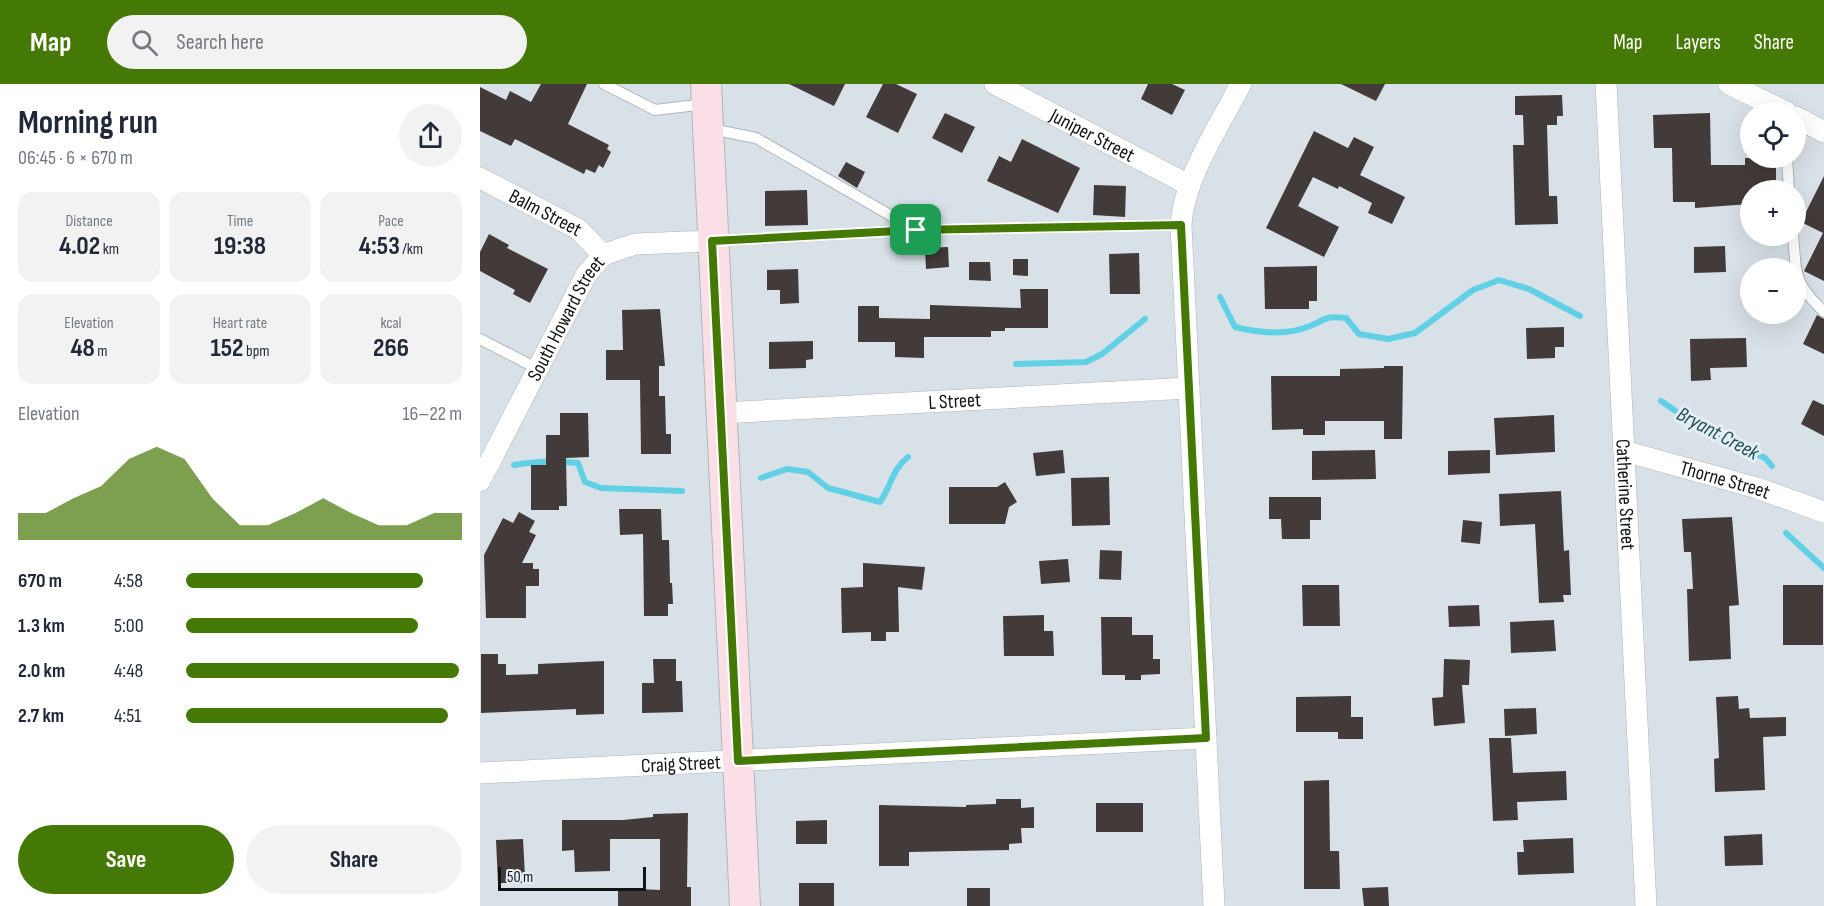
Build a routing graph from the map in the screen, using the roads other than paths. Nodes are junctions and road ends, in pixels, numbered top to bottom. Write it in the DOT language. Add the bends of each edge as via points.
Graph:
graph roads {
  1 [pos="604,84"];
  2 [pos="994,84"];
  3 [pos="1241,84"];
  4 [pos="1606,84"];
  5 [pos="1729,84"];
  6 [pos="1760,102"];
  7 [pos="706,105"];
  8 [pos="1806,126"];
  9 [pos="1824,132"];
  10 [pos="480,178"];
  11 [pos="1189,185"];
  12 [pos="1181,225"];
  13 [pos="916,230"];
  14 [pos="712,241"];
  15 [pos="1794,246"];
  16 [pos="603,255"];
  17 [pos="1824,312"];
  18 [pos="480,339"];
  19 [pos="538,369"];
  20 [pos="1189,388"];
  21 [pos="721,413"];
  22 [pos="1624,451"];
  23 [pos="480,481"];
  24 [pos="1824,512"];
  25 [pos="1206,738"];
  26 [pos="738,761"];
  27 [pos="480,773"];
  28 [pos="745,906"];
  29 [pos="1209,906"];
  30 [pos="1214,906"];
  31 [pos="1646,906"];
  1 -- 7 [label="lane" via="655,110"];
  2 -- 11 [label="street, Juniper Street"];
  3 -- 11 [label="street"];
  4 -- 22 [label="street, Catherine Street"];
  5 -- 6 [label="street"];
  7 -- 13 [label="lane"];
  7 -- 14 [label="main road"];
  8 -- 9 [label="street"];
  10 -- 16 [label="street, Balm Street" via="578,229"];
  11 -- 12 [label="street"];
  12 -- 13 [label="lane"];
  12 -- 20 [label="street"];
  13 -- 14 [label="lane"];
  14 -- 16 [label="street, South Howard Street" via="635,244"];
  14 -- 21 [label="main road"];
  15 -- 17 [label="lane" via="1797,278 1805,293"];
  16 -- 19 [label="street, South Howard Street" via="586,275"];
  18 -- 19 [label="lane"];
  19 -- 23 [label="street, South Howard Street"];
  20 -- 21 [label="street, L Street"];
  20 -- 25 [label="street"];
  21 -- 26 [label="main road"];
  22 -- 24 [label="street, Thorne Street" via="1757,488"];
  22 -- 31 [label="street, Catherine Street"];
  25 -- 26 [label="street, Craig Street"];
  25 -- 30 [label="street"];
  26 -- 27 [label="street, Craig Street"];
  26 -- 28 [label="main road"];
  29 -- 30 [label="lane"];
}
